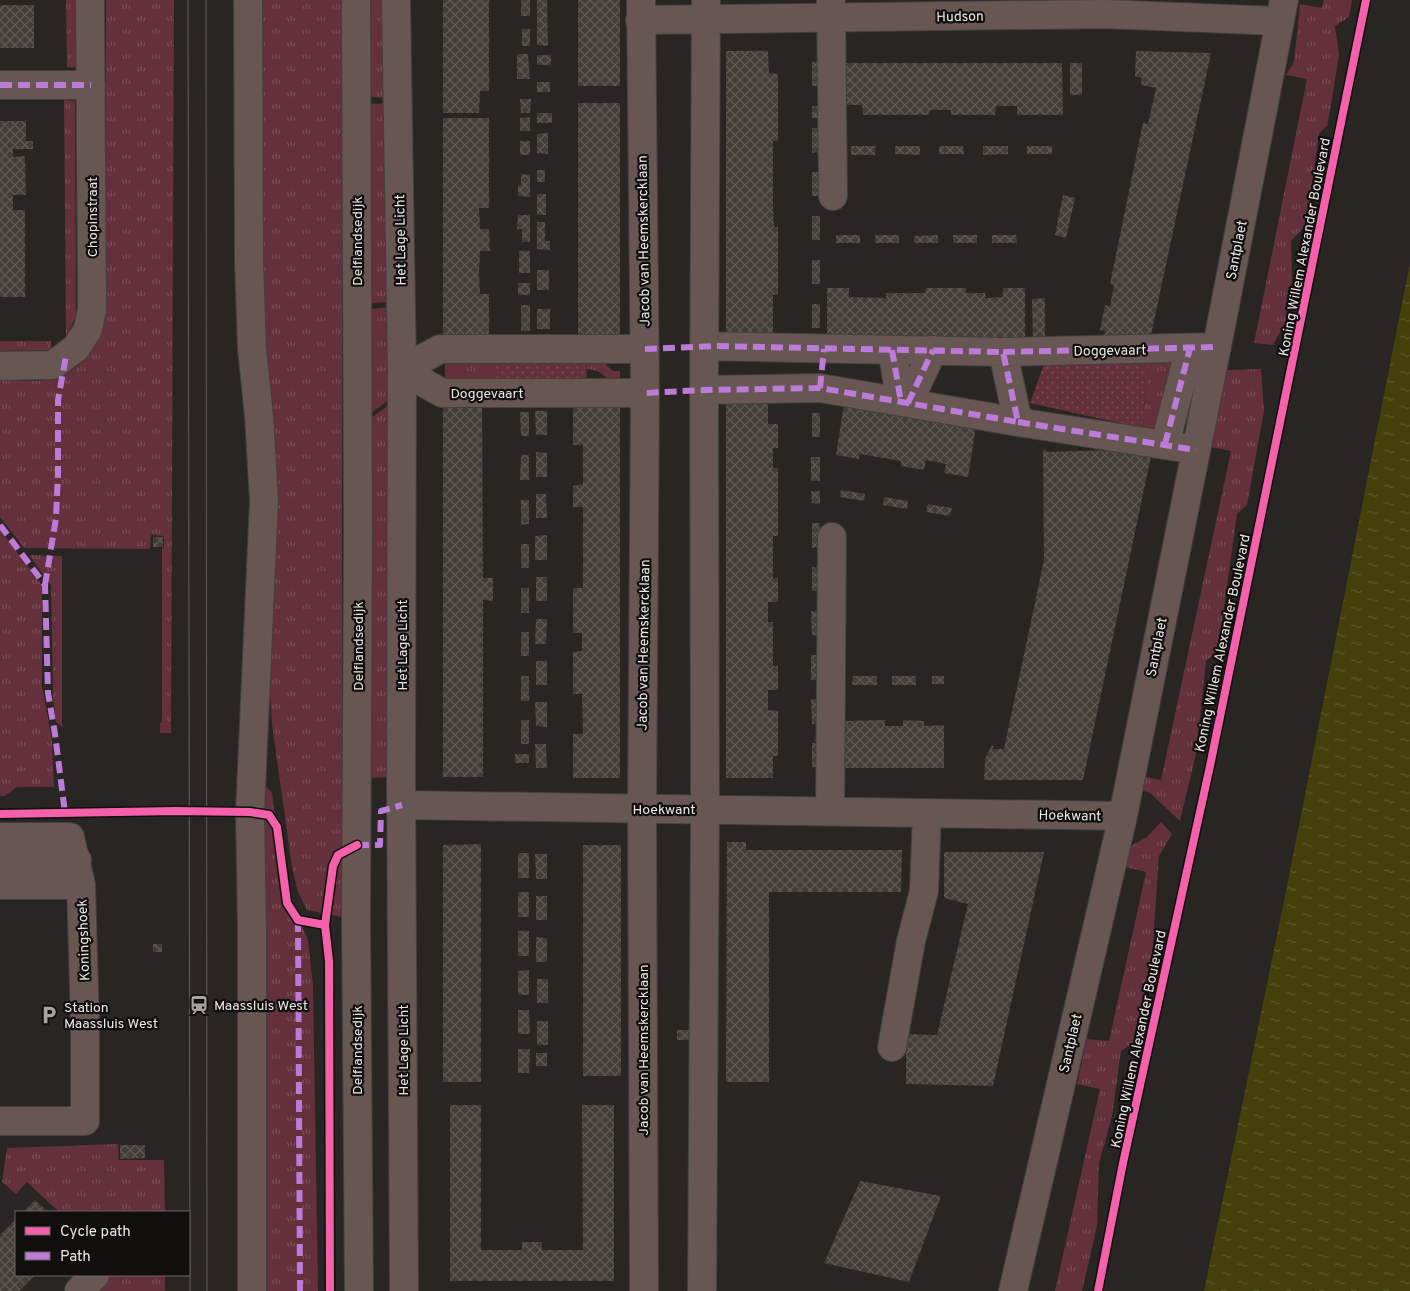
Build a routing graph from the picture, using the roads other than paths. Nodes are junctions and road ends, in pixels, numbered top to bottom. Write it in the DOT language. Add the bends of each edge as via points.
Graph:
graph roads {
  1 [pos="90,0"];
  2 [pos="248,0"];
  3 [pos="356,0"];
  4 [pos="396,0"];
  5 [pos="831,9"];
  6 [pos="641,10"];
  7 [pos="706,10"];
  8 [pos="1282,11"];
  9 [pos="0,85"];
  10 [pos="91,85"];
  11 [pos="833,196"];
  12 [pos="704,346"];
  13 [pos="1217,347"];
  14 [pos="1190,348"];
  15 [pos="645,349"];
  16 [pos="824,349"];
  17 [pos="892,350"];
  18 [pos="933,350"];
  19 [pos="1002,352"];
  20 [pos="0,366"];
  21 [pos="402,370"];
  22 [pos="820,388"];
  23 [pos="704,390"];
  24 [pos="645,393"];
  25 [pos="904,402"];
  26 [pos="1018,422"];
  27 [pos="1165,444"];
  28 [pos="1196,450"];
  29 [pos="832,538"];
  30 [pos="402,805"];
  31 [pos="642,808"];
  32 [pos="705,809"];
  33 [pos="830,812"];
  34 [pos="927,813"];
  35 [pos="1123,816"];
  36 [pos="0,837"];
  37 [pos="0,860"];
  38 [pos="79,872"];
  39 [pos="0,885"];
  40 [pos="892,1047"];
  41 [pos="0,1121"];
  42 [pos="94,1276"];
  43 [pos="78,1291"];
  44 [pos="252,1291"];
  45 [pos="359,1291"];
  46 [pos="404,1291"];
  47 [pos="644,1291"];
  48 [pos="702,1291"];
  49 [pos="1013,1291"];
  1 -- 10 [label="street, Chopinstraat"];
  2 -- 44 [label="street" via="248,262 264,501 250,812"];
  3 -- 45 [label="street, Delflandsedijk"];
  4 -- 21 [label="street, Het Lage Licht"];
  5 -- 7 [label="street, Hudson"];
  5 -- 8 [label="street, Hudson" via="1114,14"];
  5 -- 11 [label="street"];
  6 -- 7 [label="street, Hudson"];
  6 -- 15 [label="street, Jacob van Heemskercklaan"];
  7 -- 12 [label="street"];
  8 -- 13 [label="street, Santplaet"];
  9 -- 10 [label="street"];
  10 -- 20 [label="street, Chopinstraat" via="92,310 88,329 76,348 53,365"];
  12 -- 16 [label="street, Doggevaart"];
  12 -- 23 [label="street"];
  13 -- 14 [label="street, Doggevaart"];
  13 -- 28 [label="street, Santplaet"];
  14 -- 19 [label="street, Doggevaart"];
  14 -- 27 [label="street"];
  15 -- 21 [label="street" via="440,349"];
  15 -- 24 [label="street, Jacob van Heemskercklaan"];
  16 -- 17 [label="street, Doggevaart"];
  16 -- 22 [label="street"];
  17 -- 18 [label="street, Doggevaart"];
  17 -- 25 [label="street"];
  18 -- 19 [label="street, Doggevaart"];
  18 -- 25 [label="street"];
  19 -- 26 [label="street"];
  21 -- 24 [label="street, Doggevaart" via="442,393"];
  21 -- 30 [label="street, Het Lage Licht"];
  22 -- 23 [label="street"];
  22 -- 25 [label="street"];
  23 -- 32 [label="street"];
  24 -- 31 [label="street, Jacob van Heemskercklaan"];
  25 -- 26 [label="street"];
  26 -- 27 [label="street"];
  27 -- 28 [label="street"];
  28 -- 35 [label="street, Santplaet"];
  29 -- 33 [label="street"];
  30 -- 31 [label="street, Hoekwant"];
  30 -- 46 [label="street, Het Lage Licht"];
  31 -- 32 [label="street, Hoekwant"];
  31 -- 47 [label="street, Jacob van Heemskercklaan"];
  32 -- 33 [label="street, Hoekwant"];
  32 -- 48 [label="street"];
  33 -- 34 [label="street, Hoekwant"];
  34 -- 35 [label="street, Hoekwant"];
  34 -- 40 [label="street" via="924,891 911,941"];
  35 -- 49 [label="street, Santplaet"];
  36 -- 38 [label="street, Koningshoek" via="70,837"];
  37 -- 38 [label="street"];
  38 -- 39 [label="street, Koningshoek"];
  38 -- 41 [label="street, Koningshoek" via="85,1121"];
  42 -- 43 [label="street"];
}
